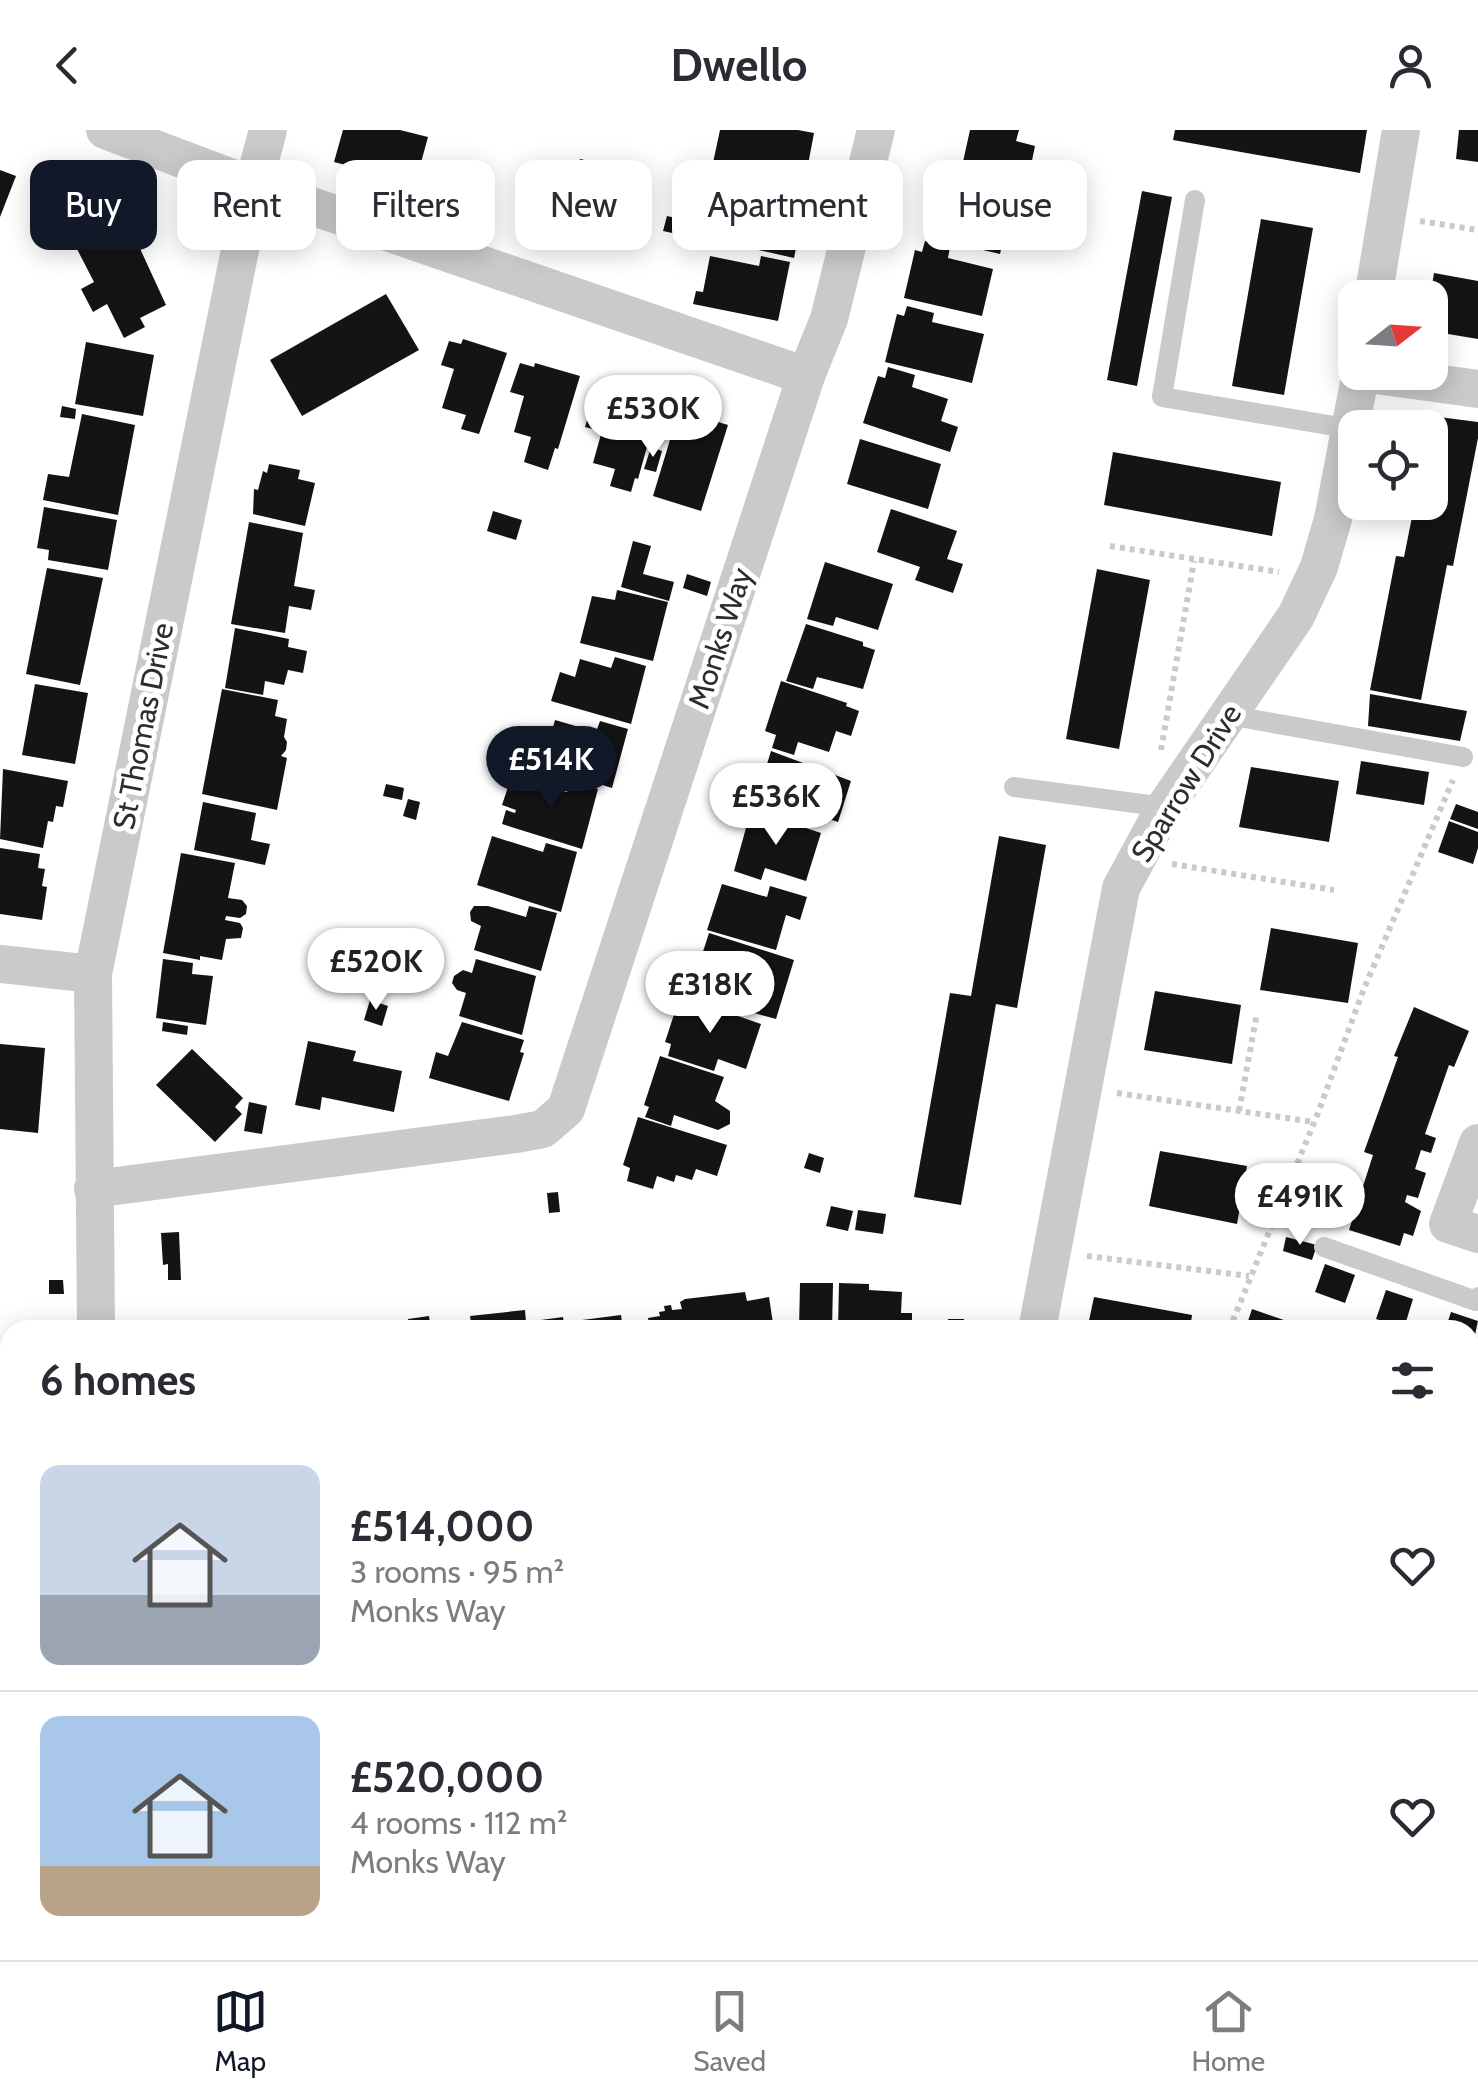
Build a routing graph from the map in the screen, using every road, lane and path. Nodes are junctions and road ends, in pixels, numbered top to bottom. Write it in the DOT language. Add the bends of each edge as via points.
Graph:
graph roads {
  1 [pos="105,130"];
  2 [pos="268,130"];
  3 [pos="876,130"];
  4 [pos="1401,130"];
  5 [pos="184,160"];
  6 [pos="260,160"];
  7 [pos="1195,200"];
  8 [pos="316,208"];
  9 [pos="1387,215"];
  10 [pos="1478,230"];
  11 [pos="240,250"];
  12 [pos="1377,280"];
  13 [pos="806,376"];
  14 [pos="1448,385"];
  15 [pos="1478,389"];
  16 [pos="1338,427"];
  17 [pos="1338,495"];
  18 [pos="1110,546"];
  19 [pos="1194,561"];
  20 [pos="1314,576"];
  21 [pos="1228,715"];
  22 [pos="1463,757"];
  23 [pos="1194,766"];
  24 [pos="1014,788"];
  25 [pos="1165,807"];
  26 [pos="1137,858"];
  27 [pos="1334,890"];
  28 [pos="0,964"];
  29 [pos="93,974"];
  30 [pos="1257,1013"];
  31 [pos="1083,1087"];
  32 [pos="1239,1111"];
  33 [pos="1314,1122"];
  34 [pos="1478,1143"];
  35 [pos="93,1188"];
  36 [pos="1478,1234"];
  37 [pos="1324,1247"];
  38 [pos="1052,1252"];
  39 [pos="1250,1276"];
  40 [pos="1478,1297"];
  41 [pos="96,1320"];
  42 [pos="1039,1320"];
  43 [pos="1233,1320"];
  1 -- 5 [label="street"];
  2 -- 6 [label="street, St Thomas Drive"];
  3 -- 13 [label="street, Monks Way" via="829,319"];
  4 -- 9 [label="street"];
  7 -- 16 [label="lane" via="1162,397"];
  8 -- 13 [label="street"];
  9 -- 10 [label="path"];
  9 -- 12 [label="street"];
  11 -- 29 [label="street, St Thomas Drive"];
  13 -- 35 [label="street, Monks Way" via="566,1109 544,1129 516,1134"];
  14 -- 15 [label="street, Sparrow Drive"];
  17 -- 20 [label="street, Sparrow Drive"];
  18 -- 19 [label="path"];
  19 -- 20 [label="path"];
  19 -- 23 [label="path" via="1159,749"];
  20 -- 21 [label="street, Sparrow Drive" via="1296,616"];
  21 -- 22 [label="lane"];
  21 -- 23 [label="street, Sparrow Drive"];
  22 -- 33 [label="path"];
  23 -- 25 [label="street, Sparrow Drive"];
  24 -- 25 [label="lane"];
  25 -- 26 [label="street, Sparrow Drive"];
  26 -- 27 [label="path"];
  26 -- 31 [label="street, Sparrow Drive" via="1121,888"];
  28 -- 29 [label="street"];
  29 -- 35 [label="street, St Thomas Drive"];
  30 -- 32 [label="path"];
  31 -- 32 [label="path"];
  31 -- 38 [label="street, Sparrow Drive"];
  32 -- 33 [label="path"];
  33 -- 39 [label="path"];
  34 -- 36 [label="street" via="1448,1224"];
  35 -- 41 [label="street, St Thomas Drive"];
  37 -- 40 [label="lane"];
  38 -- 39 [label="path"];
  38 -- 42 [label="street, Sparrow Drive"];
  39 -- 43 [label="path"];
}
